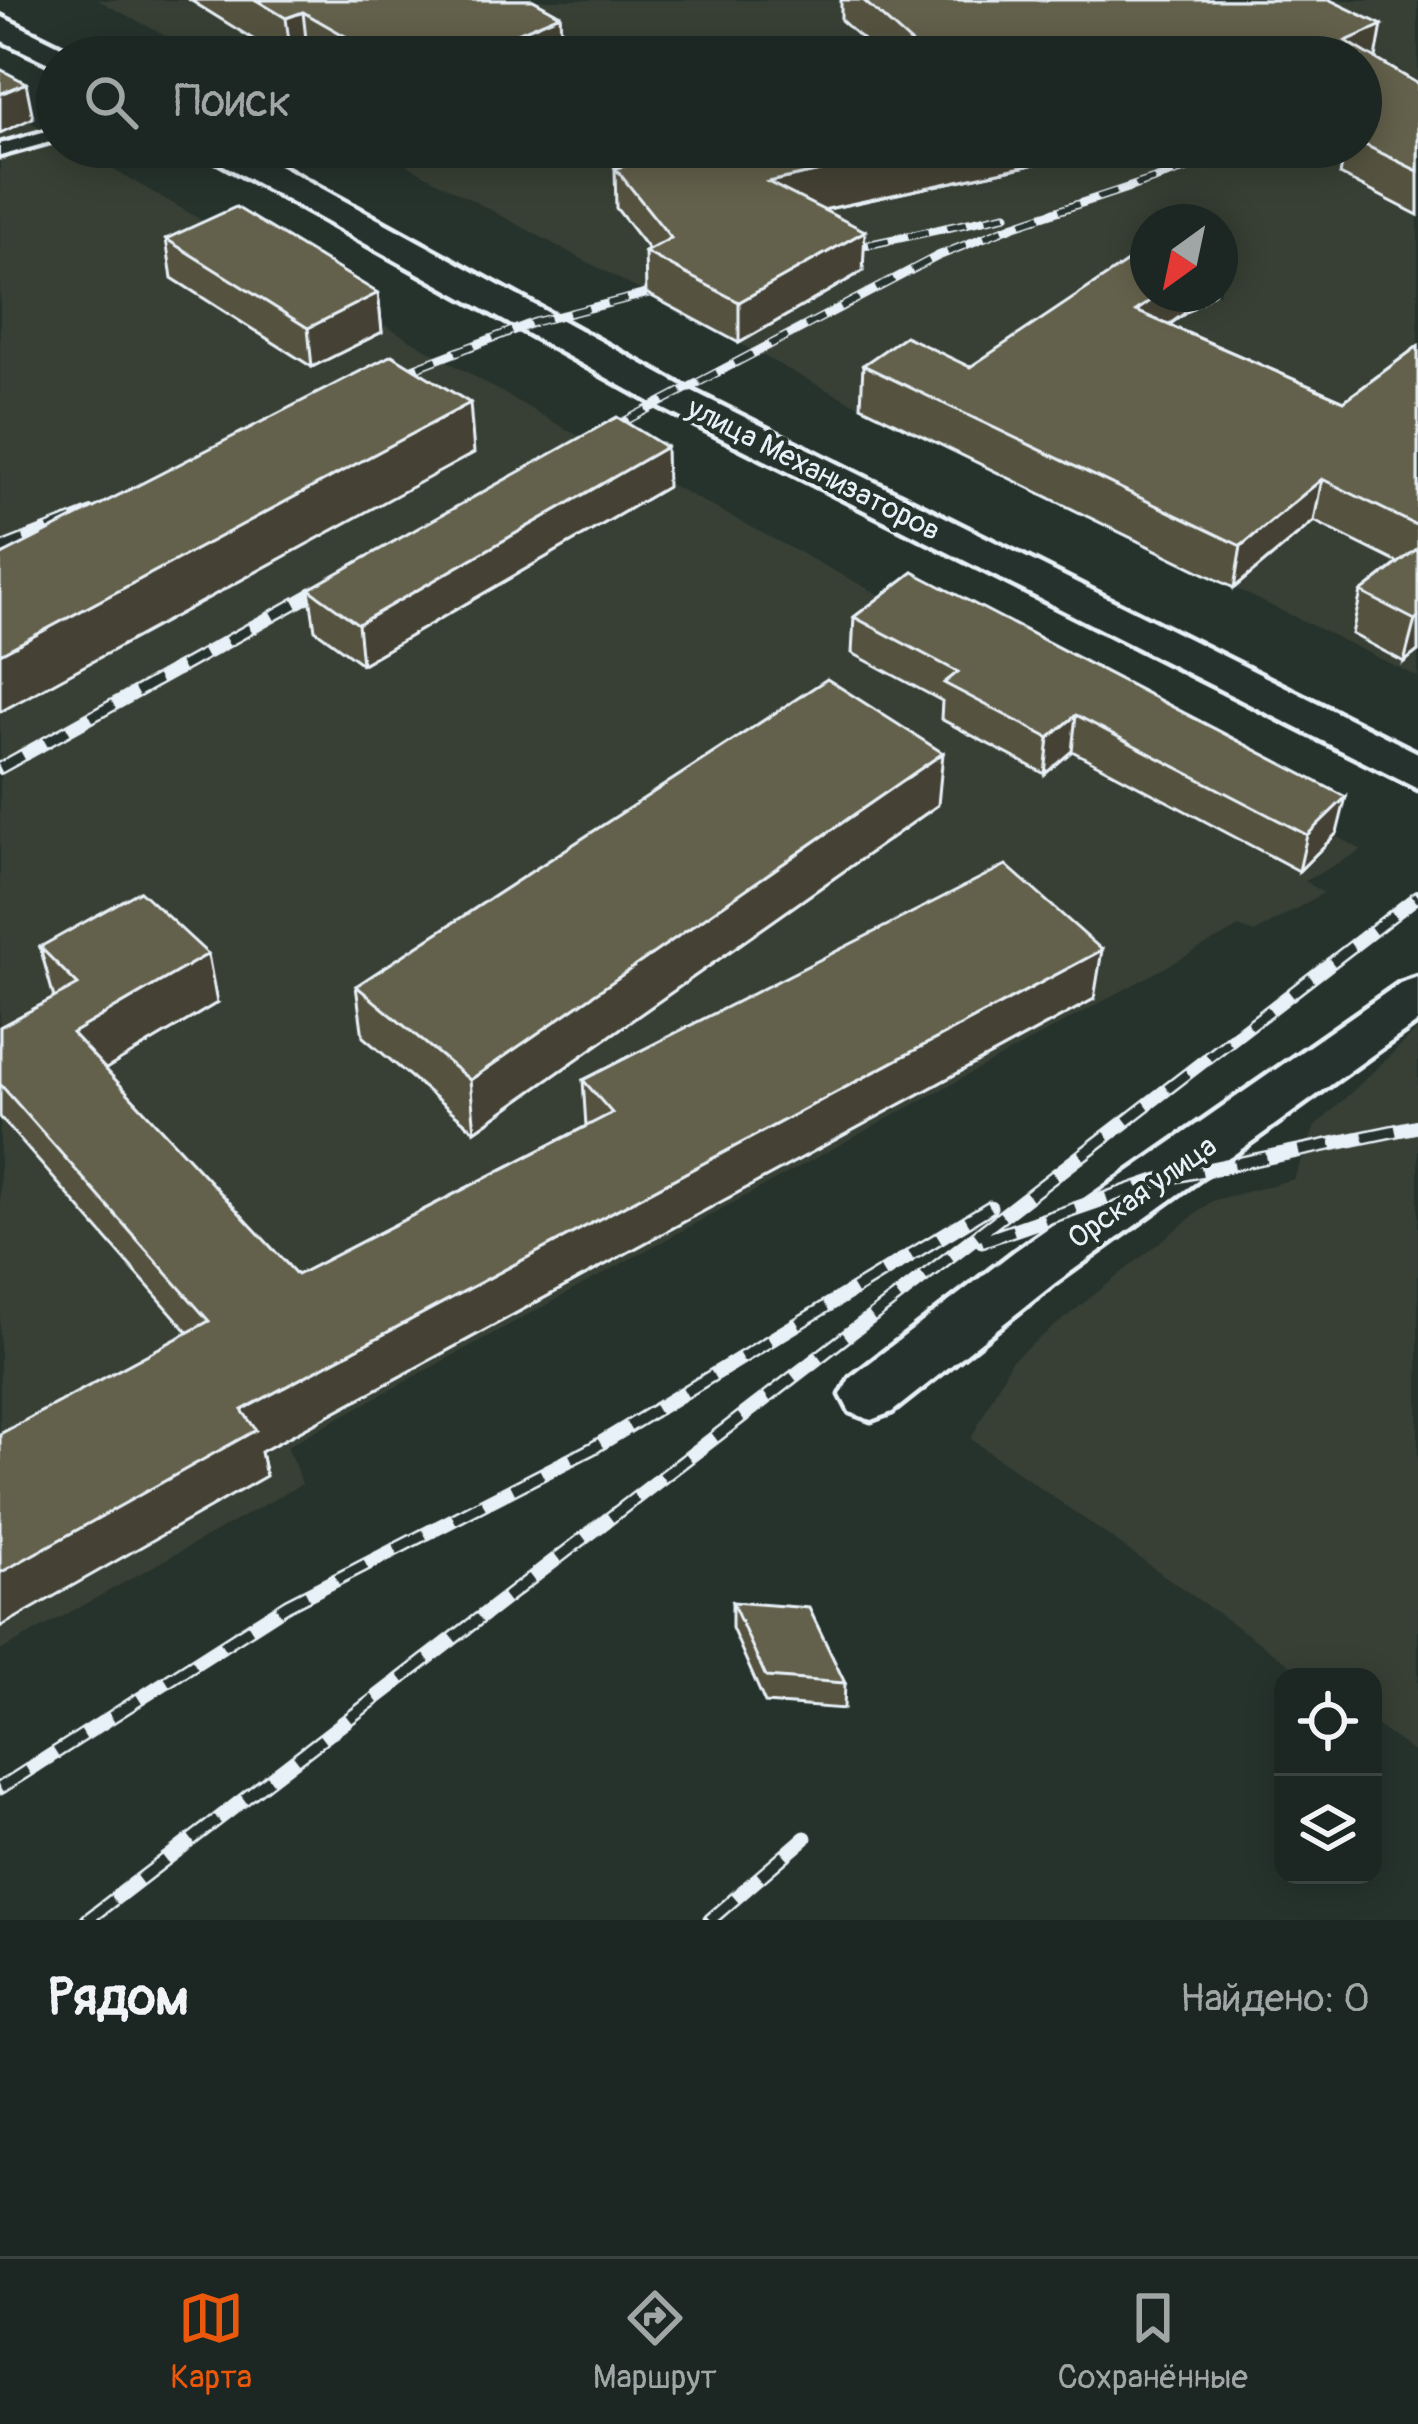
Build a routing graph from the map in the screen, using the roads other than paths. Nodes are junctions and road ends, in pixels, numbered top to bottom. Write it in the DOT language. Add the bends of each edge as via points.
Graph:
graph roads {
  1 [pos="0,26"];
  2 [pos="36,46"];
  3 [pos="36,140"];
  4 [pos="0,149"];
  5 [pos="257,168"];
  6 [pos="1418,773"];
  7 [pos="1418,996"];
  8 [pos="871,1395"];
  1 -- 2 [label="street"];
  3 -- 4 [label="lane"];
  5 -- 6 [label="street, улица Механизаторов" via="670,396"];
  7 -- 8 [label="street, Орская улица" via="1035,1267"];
}
